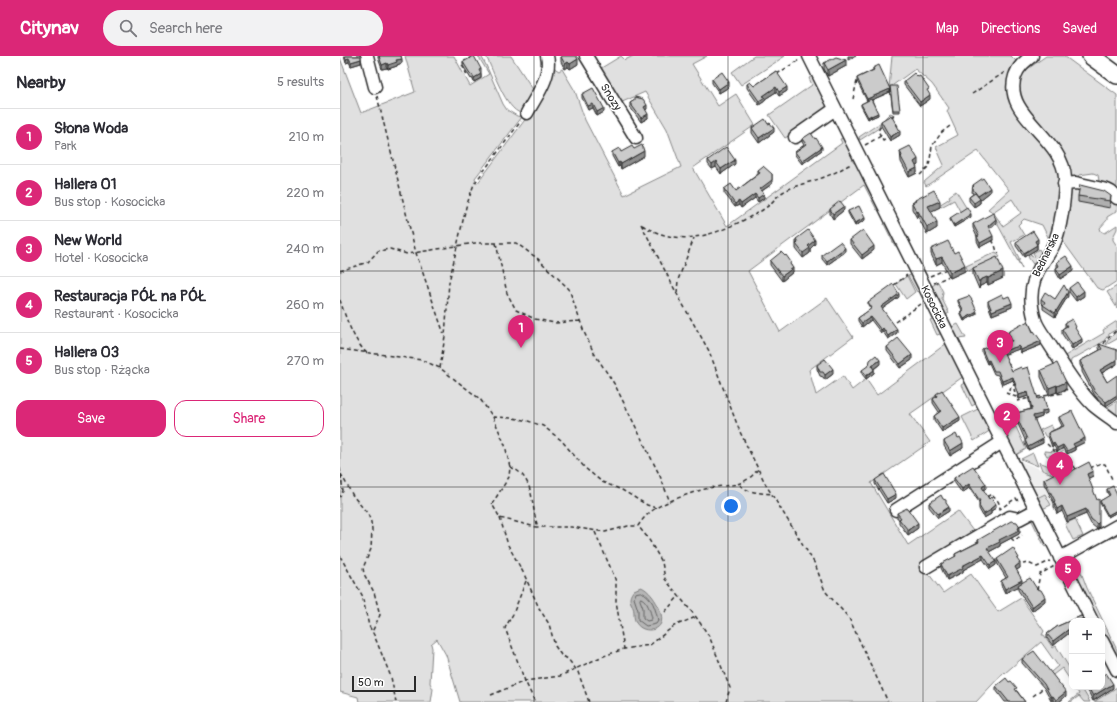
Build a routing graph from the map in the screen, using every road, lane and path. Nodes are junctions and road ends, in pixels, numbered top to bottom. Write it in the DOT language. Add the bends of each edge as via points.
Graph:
graph roads {
  1 [pos="367,56"];
  2 [pos="473,56"];
  3 [pos="547,56"];
  4 [pos="586,56"];
  5 [pos="1091,56"];
  6 [pos="469,57"];
  7 [pos="804,58"];
  8 [pos="1023,61"];
  9 [pos="777,74"];
  10 [pos="467,75"];
  11 [pos="1117,75"];
  12 [pos="857,81"];
  13 [pos="375,87"];
  14 [pos="972,94"];
  15 [pos="853,99"];
  16 [pos="835,109"];
  17 [pos="895,112"];
  18 [pos="527,113"];
  19 [pos="893,118"];
  20 [pos="950,126"];
  21 [pos="901,132"];
  22 [pos="795,136"];
  23 [pos="881,136"];
  24 [pos="888,137"];
  25 [pos="636,138"];
  26 [pos="864,146"];
  27 [pos="860,159"];
  28 [pos="920,174"];
  29 [pos="1064,184"];
  30 [pos="1117,198"];
  31 [pos="694,238"];
  32 [pos="992,240"];
  33 [pos="496,243"];
  34 [pos="456,246"];
  35 [pos="416,253"];
  36 [pos="999,253"];
  37 [pos="947,269"];
  38 [pos="340,271"];
  39 [pos="907,275"];
  40 [pos="949,276"];
  41 [pos="929,277"];
  42 [pos="894,284"];
  43 [pos="932,284"];
  44 [pos="677,294"];
  45 [pos="340,300"];
  46 [pos="922,304"];
  47 [pos="580,321"];
  48 [pos="895,322"];
  49 [pos="1117,330"];
  50 [pos="445,336"];
  51 [pos="1104,344"];
  52 [pos="340,349"];
  53 [pos="368,354"];
  54 [pos="440,368"];
  55 [pos="1016,384"];
  56 [pos="1068,388"];
  57 [pos="1014,389"];
  58 [pos="1010,391"];
  59 [pos="1006,393"];
  60 [pos="1016,397"];
  61 [pos="493,417"];
  62 [pos="1117,423"];
  63 [pos="1002,442"];
  64 [pos="1047,444"];
  65 [pos="510,467"];
  66 [pos="340,468"];
  67 [pos="1090,468"];
  68 [pos="758,469"];
  69 [pos="1077,470"];
  70 [pos="341,474"];
  71 [pos="1114,478"];
  72 [pos="740,485"];
  73 [pos="772,494"];
  74 [pos="340,497"];
  75 [pos="987,497"];
  76 [pos="670,502"];
  77 [pos="1019,503"];
  78 [pos="656,508"];
  79 [pos="896,510"];
  80 [pos="1036,510"];
  81 [pos="500,518"];
  82 [pos="638,526"];
  83 [pos="1117,526"];
  84 [pos="538,527"];
  85 [pos="594,531"];
  86 [pos="1022,535"];
  87 [pos="1011,538"];
  88 [pos="340,556"];
  89 [pos="1060,558"];
  90 [pos="1023,564"];
  91 [pos="926,567"];
  92 [pos="526,581"];
  93 [pos="1037,590"];
  94 [pos="678,597"];
  95 [pos="664,612"];
  96 [pos="696,617"];
  97 [pos="1090,618"];
  98 [pos="372,632"];
  99 [pos="1105,647"];
  100 [pos="624,649"];
  101 [pos="576,669"];
  102 [pos="1117,670"];
  103 [pos="525,681"];
  104 [pos="1042,689"];
  105 [pos="491,694"];
  106 [pos="1033,696"];
  107 [pos="396,702"];
  108 [pos="535,702"];
  109 [pos="589,702"];
  110 [pos="726,702"];
  111 [pos="888,702"];
  1 -- 13 [label="street"];
  2 -- 6 [label="path"];
  3 -- 18 [label="street" via="548,66 544,80"];
  4 -- 25 [label="street, Snozy"];
  5 -- 11 [label="highway"];
  6 -- 10 [label="path" via="462,65"];
  7 -- 9 [label="path"];
  7 -- 16 [label="street, Kosocicka"];
  8 -- 14 [label="path"];
  8 -- 29 [label="street, Bednarska" via="1013,84 1014,99 1023,114 1057,154 1064,172"];
  12 -- 15 [label="path"];
  13 -- 35 [label="path"];
  16 -- 22 [label="street"];
  16 -- 27 [label="street, Kosocicka"];
  17 -- 19 [label="path"];
  18 -- 34 [label="path" via="474,184"];
  19 -- 21 [label="path"];
  19 -- 23 [label="path" via="880,125 878,131"];
  20 -- 28 [label="path" via="932,146 929,166"];
  23 -- 24 [label="path" via="883,140"];
  23 -- 26 [label="path"];
  27 -- 31 [label="path" via="826,176 783,192 766,208 728,228"];
  27 -- 63 [label="street, Kosocicka"];
  29 -- 30 [label="street" via="1107,190"];
  29 -- 62 [label="street, Bednarska" via="1059,229 1054,244 1036,274 1032,288 1032,311 1038,326 1080,389 1092,404"];
  31 -- 44 [label="path" via="678,280"];
  31 -- 44 [label="path" via="672,238 641,224"];
  32 -- 36 [label="path"];
  33 -- 34 [label="path"];
  33 -- 47 [label="path" via="516,243 537,258 569,288"];
  33 -- 47 [label="path" via="507,293 516,310 535,319 555,323"];
  34 -- 35 [label="path"];
  34 -- 50 [label="path"];
  35 -- 38 [label="path" via="407,254 390,249 378,251 368,262"];
  35 -- 50 [label="path"];
  37 -- 41 [label="path"];
  39 -- 42 [label="path"];
  40 -- 43 [label="path"];
  44 -- 68 [label="path" via="709,351 740,432"];
  45 -- 53 [label="path" via="351,329 362,349"];
  46 -- 48 [label="path"];
  47 -- 76 [label="path" via="594,353 615,385 660,476"];
  49 -- 51 [label="path"];
  50 -- 54 [label="path"];
  52 -- 53 [label="path"];
  53 -- 54 [label="path" via="422,360"];
  54 -- 61 [label="path" via="480,399"];
  55 -- 58 [label="path" via="1011,386"];
  56 -- 60 [label="path" via="1063,393 1049,396 1018,400"];
  57 -- 60 [label="path"];
  59 -- 60 [label="path"];
  61 -- 65 [label="path"];
  61 -- 78 [label="path" via="540,424 561,440 585,468 602,482"];
  63 -- 79 [label="street"];
  63 -- 80 [label="street, Kosocicka"];
  64 -- 69 [label="path" via="1054,452 1069,459"];
  65 -- 81 [label="path" via="509,477 492,504"];
  65 -- 84 [label="path" via="522,473 531,490"];
  66 -- 70 [label="path"];
  67 -- 71 [label="path" via="1105,464 1112,479"];
  68 -- 72 [label="path"];
  68 -- 73 [label="path"];
  70 -- 74 [label="path" via="343,490"];
  70 -- 98 [label="path" via="371,522 371,549 363,568 374,592 380,615"];
  72 -- 73 [label="path" via="746,489"];
  72 -- 76 [label="path" via="704,489"];
  73 -- 111 [label="path" via="815,564 825,591 849,618"];
  75 -- 77 [label="path" via="991,494 997,499 1000,502 1000,509 1016,498"];
  76 -- 78 [label="path"];
  78 -- 82 [label="path"];
  80 -- 89 [label="street, Kosocicka"];
  80 -- 91 [label="street" via="1018,519 1010,517"];
  81 -- 84 [label="path"];
  81 -- 92 [label="path" via="508,545"];
  82 -- 85 [label="path" via="605,532"];
  82 -- 94 [label="path" via="662,562 665,579"];
  83 -- 89 [label="street"];
  84 -- 85 [label="path"];
  85 -- 100 [label="path" via="614,576"];
  86 -- 87 [label="path" via="1014,541"];
  88 -- 98 [label="path" via="362,595"];
  89 -- 97 [label="street, Kosocicka"];
  90 -- 93 [label="path" via="1028,563 1037,567 1049,560 1053,567 1040,574"];
  92 -- 101 [label="path" via="549,624 555,646"];
  92 -- 103 [label="path" via="513,614 504,628"];
  94 -- 95 [label="path"];
  94 -- 96 [label="path"];
  96 -- 100 [label="path" via="674,626 650,645"];
  96 -- 110 [label="path" via="709,636 730,688"];
  98 -- 107 [label="path" via="391,677"];
  99 -- 102 [label="street"];
  100 -- 101 [label="path"];
  101 -- 103 [label="path" via="560,676"];
  101 -- 109 [label="path"];
  103 -- 105 [label="path"];
  103 -- 108 [label="path"];
  104 -- 106 [label="path"];
}
